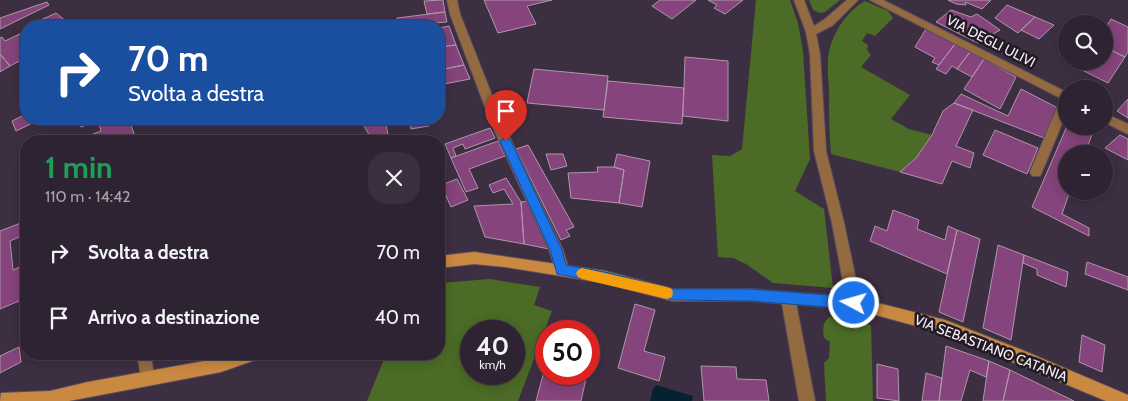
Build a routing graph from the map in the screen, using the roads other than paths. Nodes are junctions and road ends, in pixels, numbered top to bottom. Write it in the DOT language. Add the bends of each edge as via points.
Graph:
graph roads {
  1 [pos="452,0"];
  2 [pos="799,0"];
  3 [pos="852,0"];
  4 [pos="875,0"];
  5 [pos="811,32"];
  6 [pos="1058,95"];
  7 [pos="1058,118"];
  8 [pos="1113,121"];
  9 [pos="1128,129"];
  10 [pos="1036,172"];
  11 [pos="445,261"];
  12 [pos="562,270"];
  13 [pos="788,298"];
  14 [pos="854,303"];
  15 [pos="145,360"];
  16 [pos="236,360"];
  17 [pos="147,378"];
  18 [pos="49,400"];
  19 [pos="1,401"];
  20 [pos="807,401"];
  21 [pos="1124,401"];
  1 -- 12 [label="street" via="497,123 556,250"];
  2 -- 5 [label="street"];
  3 -- 5 [label="street" via="829,22"];
  4 -- 6 [label="street, VIA DEGLI ULIVI"];
  5 -- 14 [label="street" via="820,151"];
  7 -- 10 [label="street"];
  8 -- 9 [label="street"];
  11 -- 12 [label="main road, VIA SEBASTIANO CATANIA" via="474,258"];
  12 -- 13 [label="main road, VIA SEBASTIANO CATANIA" via="605,277 673,295"];
  13 -- 14 [label="main road, VIA SEBASTIANO CATANIA"];
  13 -- 20 [label="street"];
  14 -- 21 [label="main road, VIA SEBASTIANO CATANIA" via="945,327"];
  15 -- 17 [label="street"];
  16 -- 17 [label="main road"];
  17 -- 18 [label="main road"];
  18 -- 19 [label="main road"];
}
